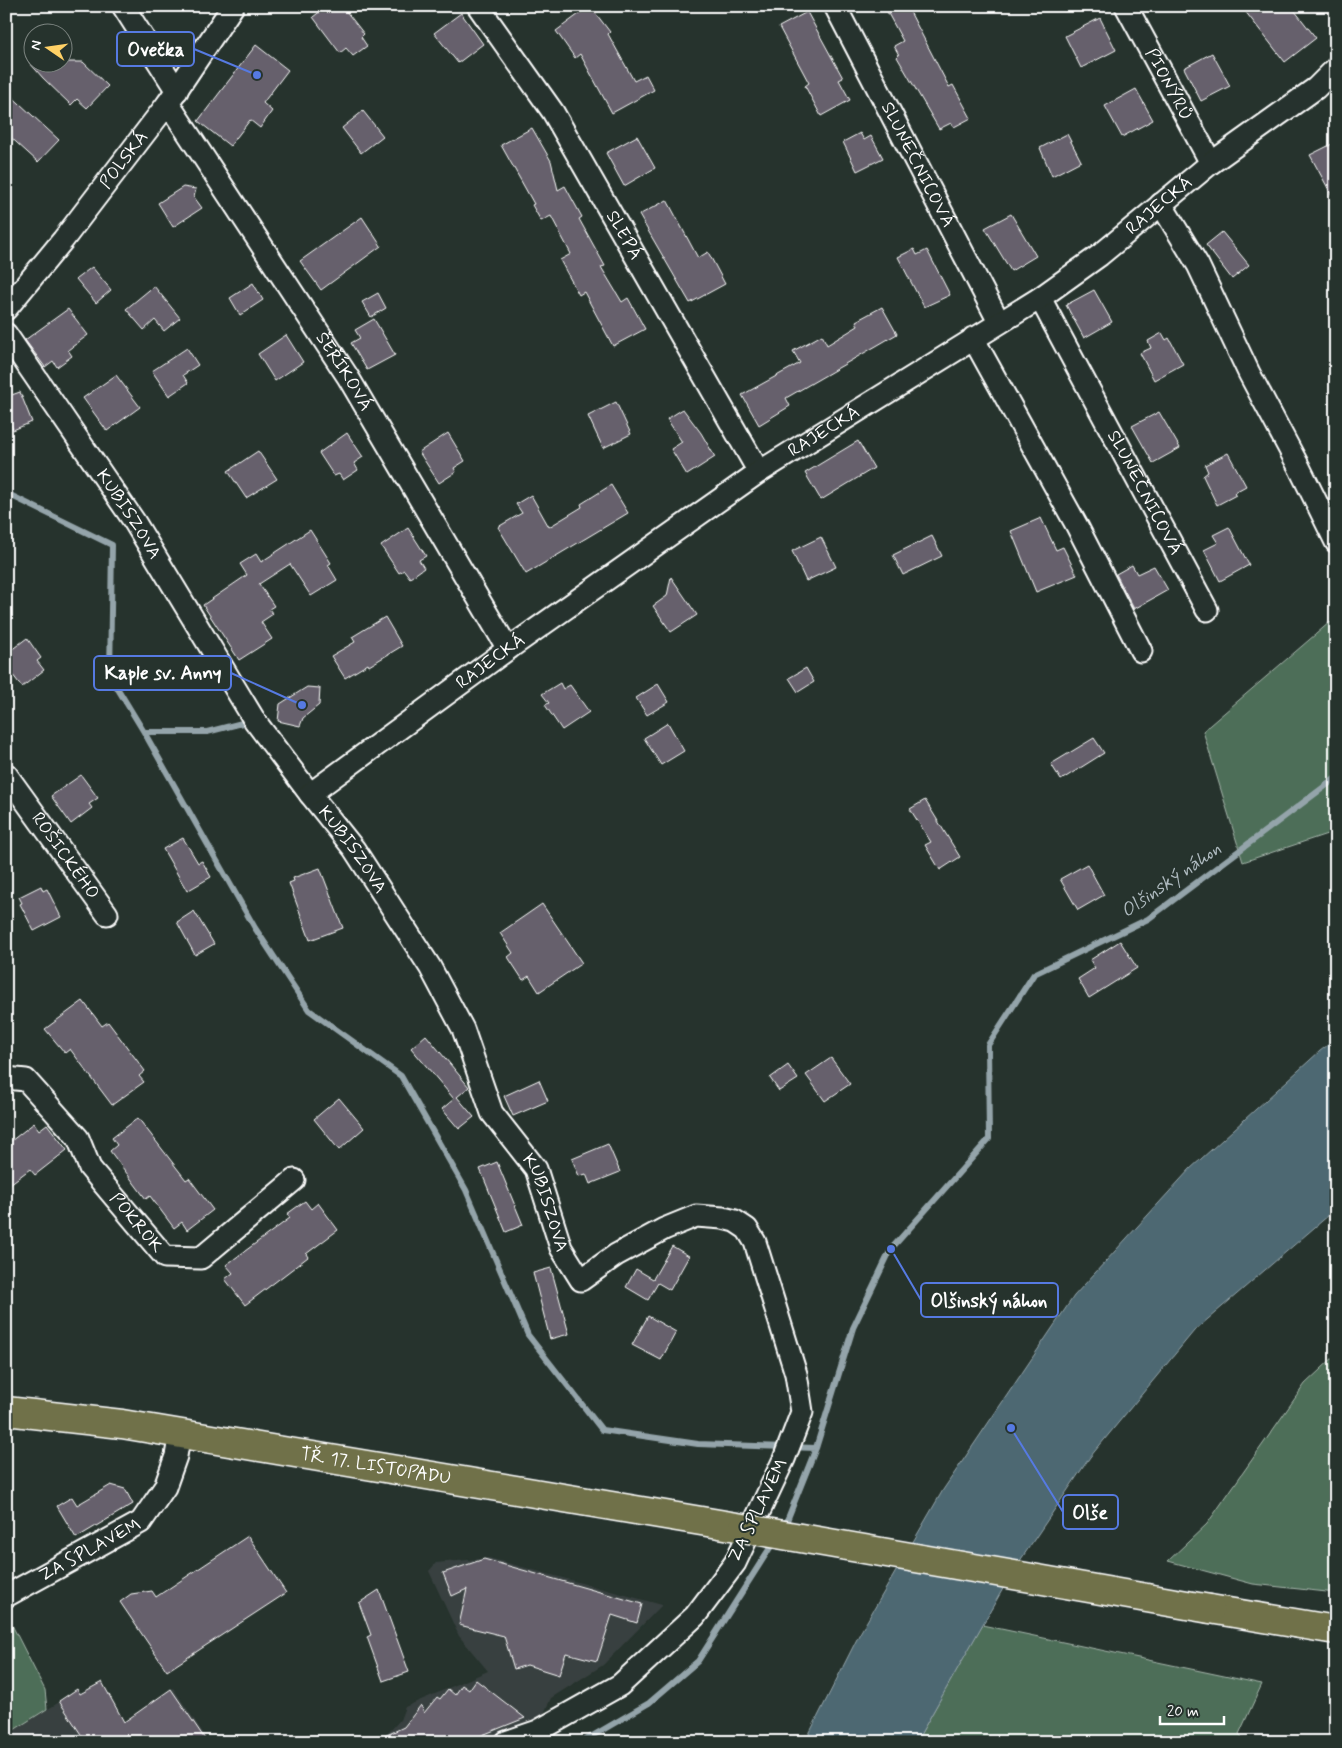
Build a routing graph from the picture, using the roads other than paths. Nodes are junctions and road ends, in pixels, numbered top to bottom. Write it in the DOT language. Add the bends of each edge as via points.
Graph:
graph roads {
  1 [pos="123,6"];
  2 [pos="233,6"];
  3 [pos="478,6"];
  4 [pos="835,6"];
  5 [pos="1126,6"];
  6 [pos="1336,68"];
  7 [pos="172,97"];
  8 [pos="1211,163"];
  9 [pos="1162,204"];
  10 [pos="1040,298"];
  11 [pos="6,309"];
  12 [pos="999,322"];
  13 [pos="6,334"];
  14 [pos="973,338"];
  15 [pos="759,472"];
  16 [pos="1336,542"];
  17 [pos="1207,610"];
  18 [pos="508,649"];
  19 [pos="1141,651"];
  20 [pos="6,774"];
  21 [pos="310,794"];
  22 [pos="107,914"];
  23 [pos="6,1078"];
  24 [pos="294,1180"];
  25 [pos="696,1216"];
  26 [pos="6,1411"];
  27 [pos="180,1433"];
  28 [pos="6,1596"];
  29 [pos="1336,1630"];
  30 [pos="506,1742"];
  1 -- 7 [label="street, ŠEŘÍKOVÁ"];
  2 -- 7 [label="street, POLSKÁ"];
  3 -- 15 [label="street, SLEPÁ" via="553,112"];
  4 -- 12 [label="street, SLUNEČNICOVÁ"];
  5 -- 8 [label="street, PIONÝRŮ"];
  6 -- 8 [label="street, RAJECKÁ" via="1316,88"];
  7 -- 11 [label="street, POLSKÁ"];
  7 -- 18 [label="street, ŠEŘÍKOVÁ" via="348,377"];
  8 -- 9 [label="street, RAJECKÁ"];
  9 -- 10 [label="street, RAJECKÁ" via="1100,255"];
  9 -- 16 [label="street" via="1198,265 1249,373"];
  10 -- 12 [label="street, RAJECKÁ"];
  10 -- 17 [label="street, SLUNEČNICOVÁ"];
  12 -- 14 [label="street, RAJECKÁ"];
  13 -- 21 [label="street, KUBISZOVA" via="134,521 256,721"];
  14 -- 15 [label="street, RAJECKÁ"];
  14 -- 19 [label="street" via="1077,526"];
  15 -- 18 [label="street, RAJECKÁ"];
  18 -- 21 [label="street, RAJECKÁ"];
  20 -- 22 [label="street, ROŠICKÉHO"];
  21 -- 25 [label="street, KUBISZOVA" via="354,849 430,966 463,1029 492,1113 536,1169 561,1248 581,1280 616,1255"];
  23 -- 24 [label="street, POKROK" via="26,1080 78,1138 90,1168 165,1257 201,1258"];
  25 -- 30 [label="street, ZA SPLAVEM" via="735,1221 747,1229 755,1242 796,1374 802,1412 734,1563 695,1616 620,1685 538,1731"];
  26 -- 27 [label="main road, TŘ. 17. LISTOPADU"];
  27 -- 28 [label="street, ZA SPLAVEM" via="166,1487 141,1522"];
  27 -- 29 [label="main road, TŘ. 17. LISTOPADU, bridge"];
}
